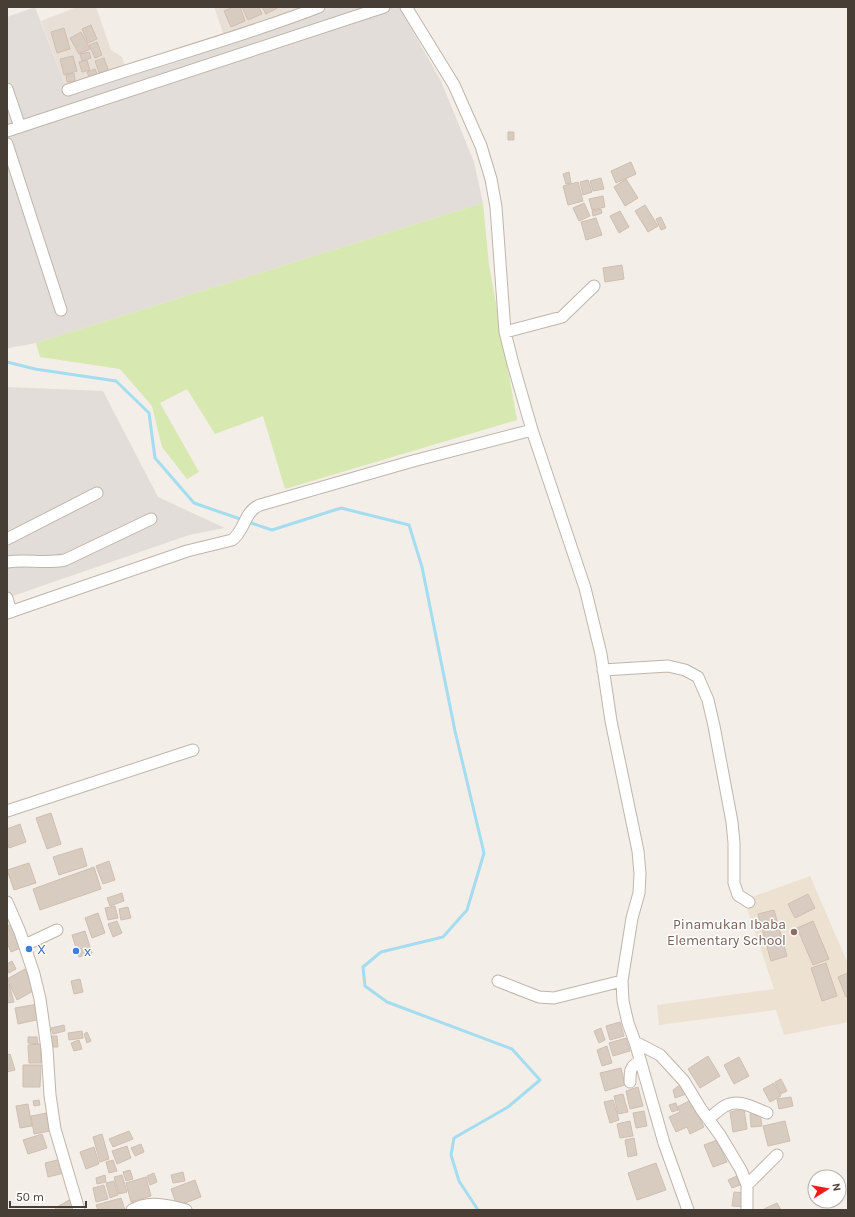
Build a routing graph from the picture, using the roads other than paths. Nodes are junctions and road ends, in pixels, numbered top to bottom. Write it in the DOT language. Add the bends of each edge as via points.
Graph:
graph roads {
  1 [pos="319,7"];
  2 [pos="384,7"];
  3 [pos="406,7"];
  4 [pos="7,89"];
  5 [pos="68,90"];
  6 [pos="20,127"];
  7 [pos="7,131"];
  8 [pos="7,144"];
  9 [pos="594,286"];
  10 [pos="61,310"];
  11 [pos="505,332"];
  12 [pos="532,430"];
  13 [pos="97,493"];
  14 [pos="151,519"];
  15 [pos="7,540"];
  16 [pos="7,562"];
  17 [pos="7,598"];
  18 [pos="9,613"];
  19 [pos="603,670"];
  20 [pos="193,750"];
  21 [pos="7,811"];
  22 [pos="7,902"];
  23 [pos="749,902"];
  24 [pos="57,930"];
  25 [pos="25,945"];
  26 [pos="498,981"];
  27 [pos="622,981"];
  28 [pos="635,1042"];
  29 [pos="640,1061"];
  30 [pos="630,1082"];
  31 [pos="767,1113"];
  32 [pos="708,1119"];
  33 [pos="777,1155"];
  34 [pos="747,1185"];
  35 [pos="79,1210"];
  36 [pos="132,1210"];
  37 [pos="186,1210"];
  38 [pos="688,1210"];
  39 [pos="747,1210"];
  1 -- 5 [label="street"];
  2 -- 6 [label="street"];
  3 -- 11 [label="street" via="454,85 485,159 496,207"];
  4 -- 6 [label="street"];
  6 -- 7 [label="street"];
  8 -- 10 [label="street"];
  9 -- 11 [label="street" via="562,317"];
  11 -- 12 [label="street"];
  12 -- 18 [label="street" via="260,505 252,509 236,537 230,541 187,551"];
  12 -- 19 [label="street" via="585,588"];
  13 -- 15 [label="street"];
  14 -- 16 [label="street" via="65,560"];
  17 -- 18 [label="street"];
  19 -- 23 [label="street" via="668,666 685,670 698,677 708,700 732,822 734,883 738,895"];
  19 -- 27 [label="street" via="638,851 640,874 639,893 632,918"];
  20 -- 21 [label="street"];
  22 -- 25 [label="street"];
  24 -- 25 [label="street"];
  25 -- 35 [label="street" via="40,999 55,1129"];
  26 -- 27 [label="street" via="539,997 554,998"];
  27 -- 28 [label="street" via="623,1001"];
  28 -- 29 [label="street"];
  28 -- 32 [label="street" via="660,1055 684,1081"];
  29 -- 30 [label="street" via="632,1066"];
  29 -- 38 [label="street" via="664,1143"];
  31 -- 32 [label="street" via="735,1102"];
  32 -- 34 [label="street" via="741,1170"];
  33 -- 34 [label="street"];
  34 -- 39 [label="street"];
  36 -- 37 [label="street" via="139,1205 153,1204"];
}
